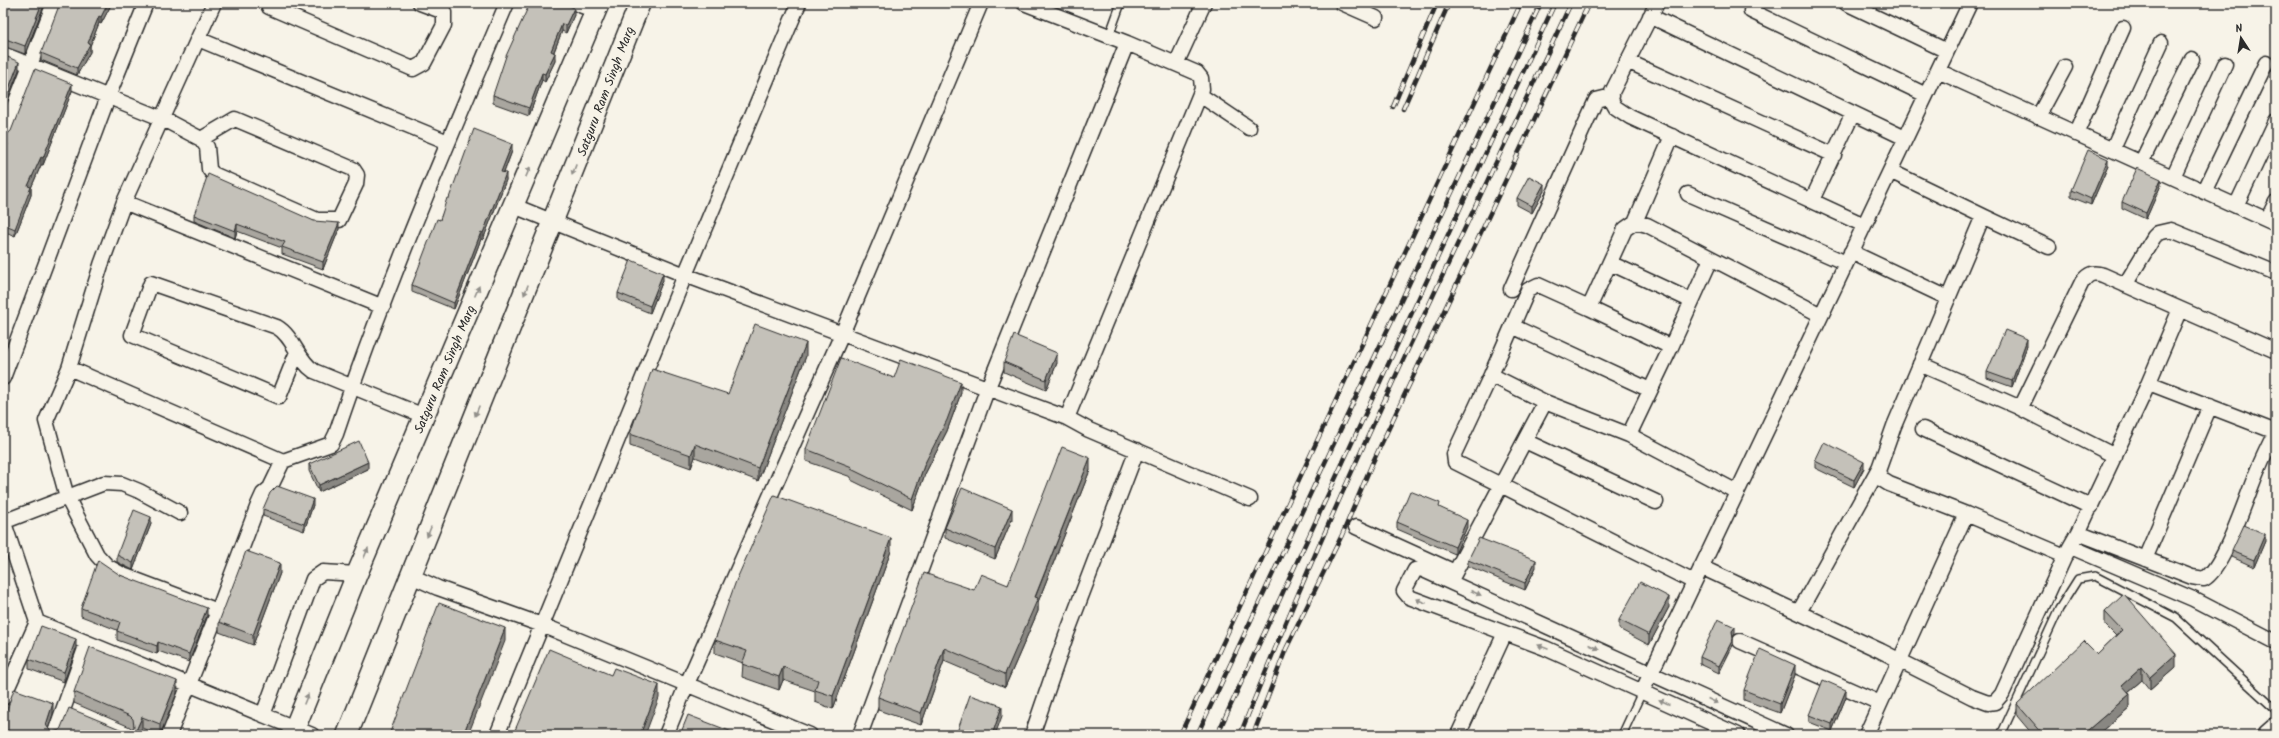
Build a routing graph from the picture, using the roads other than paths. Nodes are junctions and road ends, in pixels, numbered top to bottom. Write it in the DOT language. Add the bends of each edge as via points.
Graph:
graph roads {
  1 [pos="54,3"];
  2 [pos="146,3"];
  3 [pos="214,3"];
  4 [pos="271,3"];
  5 [pos="420,3"];
  6 [pos="507,3"];
  7 [pos="574,3"];
  8 [pos="640,3"];
  9 [pos="799,3"];
  10 [pos="981,3"];
  11 [pos="1024,3"];
  12 [pos="1121,3"];
  13 [pos="1204,3"];
  14 [pos="1342,3"];
  15 [pos="1657,3"];
  16 [pos="1846,3"];
  17 [pos="1970,3"];
  18 [pos="598,7"];
  19 [pos="1751,11"];
  20 [pos="1650,16"];
  21 [pos="1376,18"];
  22 [pos="2123,28"];
  23 [pos="1109,36"];
  24 [pos="198,39"];
  25 [pos="1128,43"];
  26 [pos="2161,43"];
  27 [pos="1947,51"];
  28 [pos="3,54"];
  29 [pos="2192,59"];
  30 [pos="1627,61"];
  31 [pos="2266,63"];
  32 [pos="1176,64"];
  33 [pos="2225,64"];
  34 [pos="30,65"];
  35 [pos="2065,66"];
  36 [pos="1938,71"];
  37 [pos="1200,95"];
  38 [pos="1926,95"];
  39 [pos="1612,96"];
  40 [pos="108,97"];
  41 [pos="1853,113"];
  42 [pos="2038,117"];
  43 [pos="162,119"];
  44 [pos="2276,121"];
  45 [pos="1249,128"];
  46 [pos="2076,134"];
  47 [pos="3,135"];
  48 [pos="1672,136"];
  49 [pos="1905,138"];
  50 [pos="201,139"];
  51 [pos="448,142"];
  52 [pos="2112,150"];
  53 [pos="1834,155"];
  54 [pos="2142,163"];
  55 [pos="1890,171"];
  56 [pos="2173,177"];
  57 [pos="2204,192"];
  58 [pos="1688,194"];
  59 [pos="1812,200"];
  60 [pos="124,202"];
  61 [pos="2276,202"];
  62 [pos="514,206"];
  63 [pos="2236,206"];
  64 [pos="1983,216"];
  65 [pos="554,221"];
  66 [pos="1635,222"];
  67 [pos="2272,222"];
  68 [pos="1864,225"];
  69 [pos="2049,247"];
  70 [pos="1848,258"];
  71 [pos="1711,259"];
  72 [pos="1610,263"];
  73 [pos="2276,273"];
  74 [pos="685,275"];
  75 [pos="2125,285"];
  76 [pos="1511,289"];
  77 [pos="1948,298"];
  78 [pos="1692,301"];
  79 [pos="382,307"];
  80 [pos="1589,308"];
  81 [pos="2180,309"];
  82 [pos="1821,315"];
  83 [pos="1512,326"];
  84 [pos="842,334"];
  85 [pos="1671,347"];
  86 [pos="2276,351"];
  87 [pos="297,352"];
  88 [pos="1920,364"];
  89 [pos="70,368"];
  90 [pos="1491,375"];
  91 [pos="3,378"];
  92 [pos="2149,383"];
  93 [pos="352,388"];
  94 [pos="987,390"];
  95 [pos="1650,390"];
  96 [pos="1545,402"];
  97 [pos="2016,406"];
  98 [pos="2210,406"];
  99 [pos="424,416"];
  100 [pos="1067,418"];
  101 [pos="1923,429"];
  102 [pos="2276,432"];
  103 [pos="1629,435"];
  104 [pos="1525,441"];
  105 [pos="1137,450"];
  106 [pos="2115,456"];
  107 [pos="283,461"];
  108 [pos="1879,468"];
  109 [pos="1502,486"];
  110 [pos="1737,492"];
  111 [pos="67,497"];
  112 [pos="1250,499"];
  113 [pos="1656,502"];
  114 [pos="2091,507"];
  115 [pos="180,512"];
  116 [pos="1966,514"];
  117 [pos="3,522"];
  118 [pos="1356,527"];
  119 [pos="2078,533"];
  120 [pos="2068,552"];
  121 [pos="2145,559"];
  122 [pos="1701,567"];
  123 [pos="357,574"];
  124 [pos="411,576"];
  125 [pos="1453,577"];
  126 [pos="1694,582"];
  127 [pos="218,611"];
  128 [pos="1799,612"];
  129 [pos="37,622"];
  130 [pos="542,625"];
  131 [pos="1505,633"];
  132 [pos="1740,641"];
  133 [pos="2276,642"];
  134 [pos="87,643"];
  135 [pos="1900,660"];
  136 [pos="1651,673"];
  137 [pos="188,686"];
  138 [pos="686,686"];
  139 [pos="1642,692"];
  140 [pos="3,698"];
  141 [pos="1880,703"];
  142 [pos="64,708"];
  143 [pos="2276,710"];
  144 [pos="78,714"];
  145 [pos="263,715"];
  146 [pos="2276,728"];
  147 [pos="299,733"];
  148 [pos="54,735"];
  149 [pos="169,735"];
  150 [pos="347,735"];
  151 [pos="497,735"];
  152 [pos="666,735"];
  153 [pos="810,735"];
  154 [pos="860,735"];
  155 [pos="1032,735"];
  156 [pos="1458,735"];
  157 [pos="1622,735"];
  158 [pos="1738,735"];
  159 [pos="1786,735"];
  160 [pos="1866,735"];
  161 [pos="2001,735"];
  162 [pos="2268,735"];
  1 -- 34 [label="street"];
  2 -- 40 [label="street"];
  3 -- 24 [label="street"];
  4 -- 5 [label="street" via="269,7 413,68 424,63 444,25 444,12"];
  6 -- 51 [label="street"];
  7 -- 18 [label="street"];
  8 -- 65 [label="main road, Satguru Ram Singh Marg, one-way"];
  9 -- 74 [label="street"];
  10 -- 84 [label="street"];
  11 -- 23 [label="street"];
  12 -- 23 [label="lane"];
  13 -- 32 [label="street"];
  14 -- 21 [label="street"];
  15 -- 20 [label="street"];
  16 -- 27 [label="street"];
  17 -- 27 [label="street"];
  62 -- 18 [label="main road, Satguru Ram Singh Marg, one-way"];
  19 -- 38 [label="street"];
  20 -- 30 [label="street"];
  20 -- 41 [label="street"];
  22 -- 46 [label="street"];
  23 -- 25 [label="street"];
  24 -- 43 [label="street"];
  24 -- 51 [label="street"];
  25 -- 32 [label="street"];
  25 -- 94 [label="street"];
  26 -- 52 [label="street"];
  27 -- 36 [label="street"];
  28 -- 34 [label="street"];
  29 -- 54 [label="street"];
  30 -- 39 [label="street"];
  30 -- 53 [label="street"];
  31 -- 57 [label="street"];
  32 -- 37 [label="street" via="1197,73 1201,78"];
  33 -- 56 [label="street"];
  34 -- 40 [label="street"];
  34 -- 47 [label="street"];
  35 -- 42 [label="street"];
  36 -- 38 [label="street"];
  36 -- 42 [label="street"];
  37 -- 45 [label="street"];
  37 -- 100 [label="street"];
  38 -- 49 [label="street"];
  39 -- 48 [label="street" via="1611,100 1615,107"];
  39 -- 76 [label="street" via="1596,100"];
  40 -- 43 [label="street"];
  40 -- 91 [label="street"];
  41 -- 49 [label="street"];
  41 -- 53 [label="street"];
  42 -- 46 [label="street"];
  43 -- 50 [label="street"];
  43 -- 60 [label="street"];
  44 -- 63 [label="street"];
  46 -- 52 [label="street"];
  48 -- 59 [label="street"];
  48 -- 66 [label="street"];
  49 -- 55 [label="street"];
  50 -- 50 [label="street" via="235,119 353,169 357,175 356,184 339,220 317,220 213,174 209,169 207,147"];
  51 -- 79 [label="street"];
  52 -- 54 [label="street"];
  53 -- 59 [label="street"];
  54 -- 56 [label="street"];
  55 -- 64 [label="street"];
  55 -- 68 [label="street"];
  56 -- 57 [label="street"];
  57 -- 63 [label="street"];
  58 -- 70 [label="street"];
  59 -- 68 [label="street"];
  60 -- 79 [label="street"];
  60 -- 89 [label="street" via="101,265"];
  61 -- 67 [label="street"];
  62 -- 65 [label="street"];
  99 -- 62 [label="main road, Satguru Ram Singh Marg, one-way"];
  63 -- 67 [label="street"];
  64 -- 69 [label="street"];
  64 -- 77 [label="street"];
  65 -- 74 [label="street"];
  65 -- 124 [label="main road, Satguru Ram Singh Marg, one-way"];
  66 -- 71 [label="street" via="1647,225"];
  66 -- 72 [label="street" via="1625,229"];
  68 -- 70 [label="street"];
  70 -- 77 [label="street"];
  70 -- 82 [label="street"];
  71 -- 78 [label="street"];
  71 -- 82 [label="street"];
  72 -- 78 [label="street"];
  72 -- 80 [label="street"];
  73 -- 75 [label="street" via="2171,230 2158,233 2154,237"];
  74 -- 84 [label="street"];
  74 -- 130 [label="street"];
  75 -- 81 [label="street"];
  75 -- 97 [label="street" via="2094,272 2085,278 2023,403"];
  77 -- 88 [label="street"];
  78 -- 85 [label="street"];
  79 -- 93 [label="street"];
  80 -- 83 [label="street" via="1549,289 1538,285 1532,286"];
  80 -- 85 [label="street"];
  81 -- 86 [label="street"];
  81 -- 92 [label="street"];
  82 -- 110 [label="street"];
  83 -- 90 [label="street"];
  83 -- 95 [label="street"];
  84 -- 94 [label="street"];
  84 -- 138 [label="street"];
  85 -- 95 [label="street"];
  87 -- 87 [label="street" via="279,397 132,335 151,282 277,327 286,334"];
  87 -- 93 [label="street" via="304,363 314,371"];
  88 -- 97 [label="street"];
  88 -- 108 [label="street"];
  89 -- 107 [label="street"];
  89 -- 111 [label="street" via="46,421"];
  90 -- 96 [label="street"];
  90 -- 109 [label="street" via="1453,458 1462,466"];
  92 -- 98 [label="street"];
  92 -- 106 [label="street"];
  93 -- 99 [label="street"];
  93 -- 107 [label="street" via="330,444"];
  94 -- 100 [label="street"];
  94 -- 154 [label="street"];
  95 -- 103 [label="street"];
  96 -- 103 [label="street"];
  96 -- 104 [label="street"];
  97 -- 106 [label="street"];
  98 -- 102 [label="street"];
  98 -- 121 [label="street"];
  123 -- 99 [label="main road, Satguru Ram Singh Marg, one-way"];
  100 -- 105 [label="street"];
  101 -- 114 [label="street"];
  102 -- 121 [label="street" via="2259,467 2230,541 2209,577 2198,579"];
  103 -- 110 [label="street"];
  104 -- 109 [label="street"];
  104 -- 113 [label="street"];
  105 -- 112 [label="street"];
  105 -- 155 [label="street" via="1066,636"];
  106 -- 114 [label="street"];
  107 -- 127 [label="street" via="270,488 263,494 258,505"];
  108 -- 116 [label="street" via="1881,479 1889,484"];
  108 -- 128 [label="street"];
  109 -- 125 [label="street"];
  109 -- 126 [label="street"];
  110 -- 122 [label="street"];
  111 -- 115 [label="street" via="104,483 122,484"];
  111 -- 117 [label="street"];
  111 -- 127 [label="street" via="88,542 107,566 123,575"];
  114 -- 119 [label="street"];
  116 -- 120 [label="street"];
  116 -- 135 [label="street"];
  117 -- 129 [label="street"];
  118 -- 125 [label="street"];
  119 -- 120 [label="street"];
  119 -- 121 [label="street"];
  120 -- 133 [label="street" via="2193,599"];
  120 -- 135 [label="street" via="2002,694 1995,702 1988,703 1972,697"];
  122 -- 126 [label="street"];
  122 -- 128 [label="street"];
  123 -- 145 [label="street" via="323,572 313,579"];
  147 -- 123 [label="main road, Satguru Ram Singh Marg, one-way"];
  124 -- 130 [label="street"];
  124 -- 150 [label="main road, Satguru Ram Singh Marg"];
  131 -- 125 [label="street, one-way" via="1409,596 1404,591 1417,568"];
  125 -- 136 [label="street, one-way"];
  126 -- 136 [label="street"];
  127 -- 137 [label="street"];
  128 -- 135 [label="street"];
  129 -- 134 [label="street"];
  129 -- 140 [label="street"];
  130 -- 138 [label="street"];
  130 -- 151 [label="street"];
  139 -- 131 [label="street, one-way" via="1546,648"];
  131 -- 156 [label="street"];
  132 -- 141 [label="street"];
  134 -- 137 [label="street"];
  134 -- 142 [label="street"];
  135 -- 141 [label="street"];
  136 -- 139 [label="street"];
  136 -- 159 [label="street, one-way"];
  137 -- 145 [label="street"];
  137 -- 149 [label="street"];
  138 -- 152 [label="street"];
  138 -- 153 [label="street"];
  139 -- 157 [label="lane"];
  158 -- 139 [label="street, one-way"];
  141 -- 160 [label="street"];
  142 -- 144 [label="street"];
  142 -- 148 [label="street"];
  143 -- 161 [label="lane" via="2176,618 2096,576 2078,579 2059,609"];
  145 -- 147 [label="street"];
  146 -- 162 [label="main road"];
}
